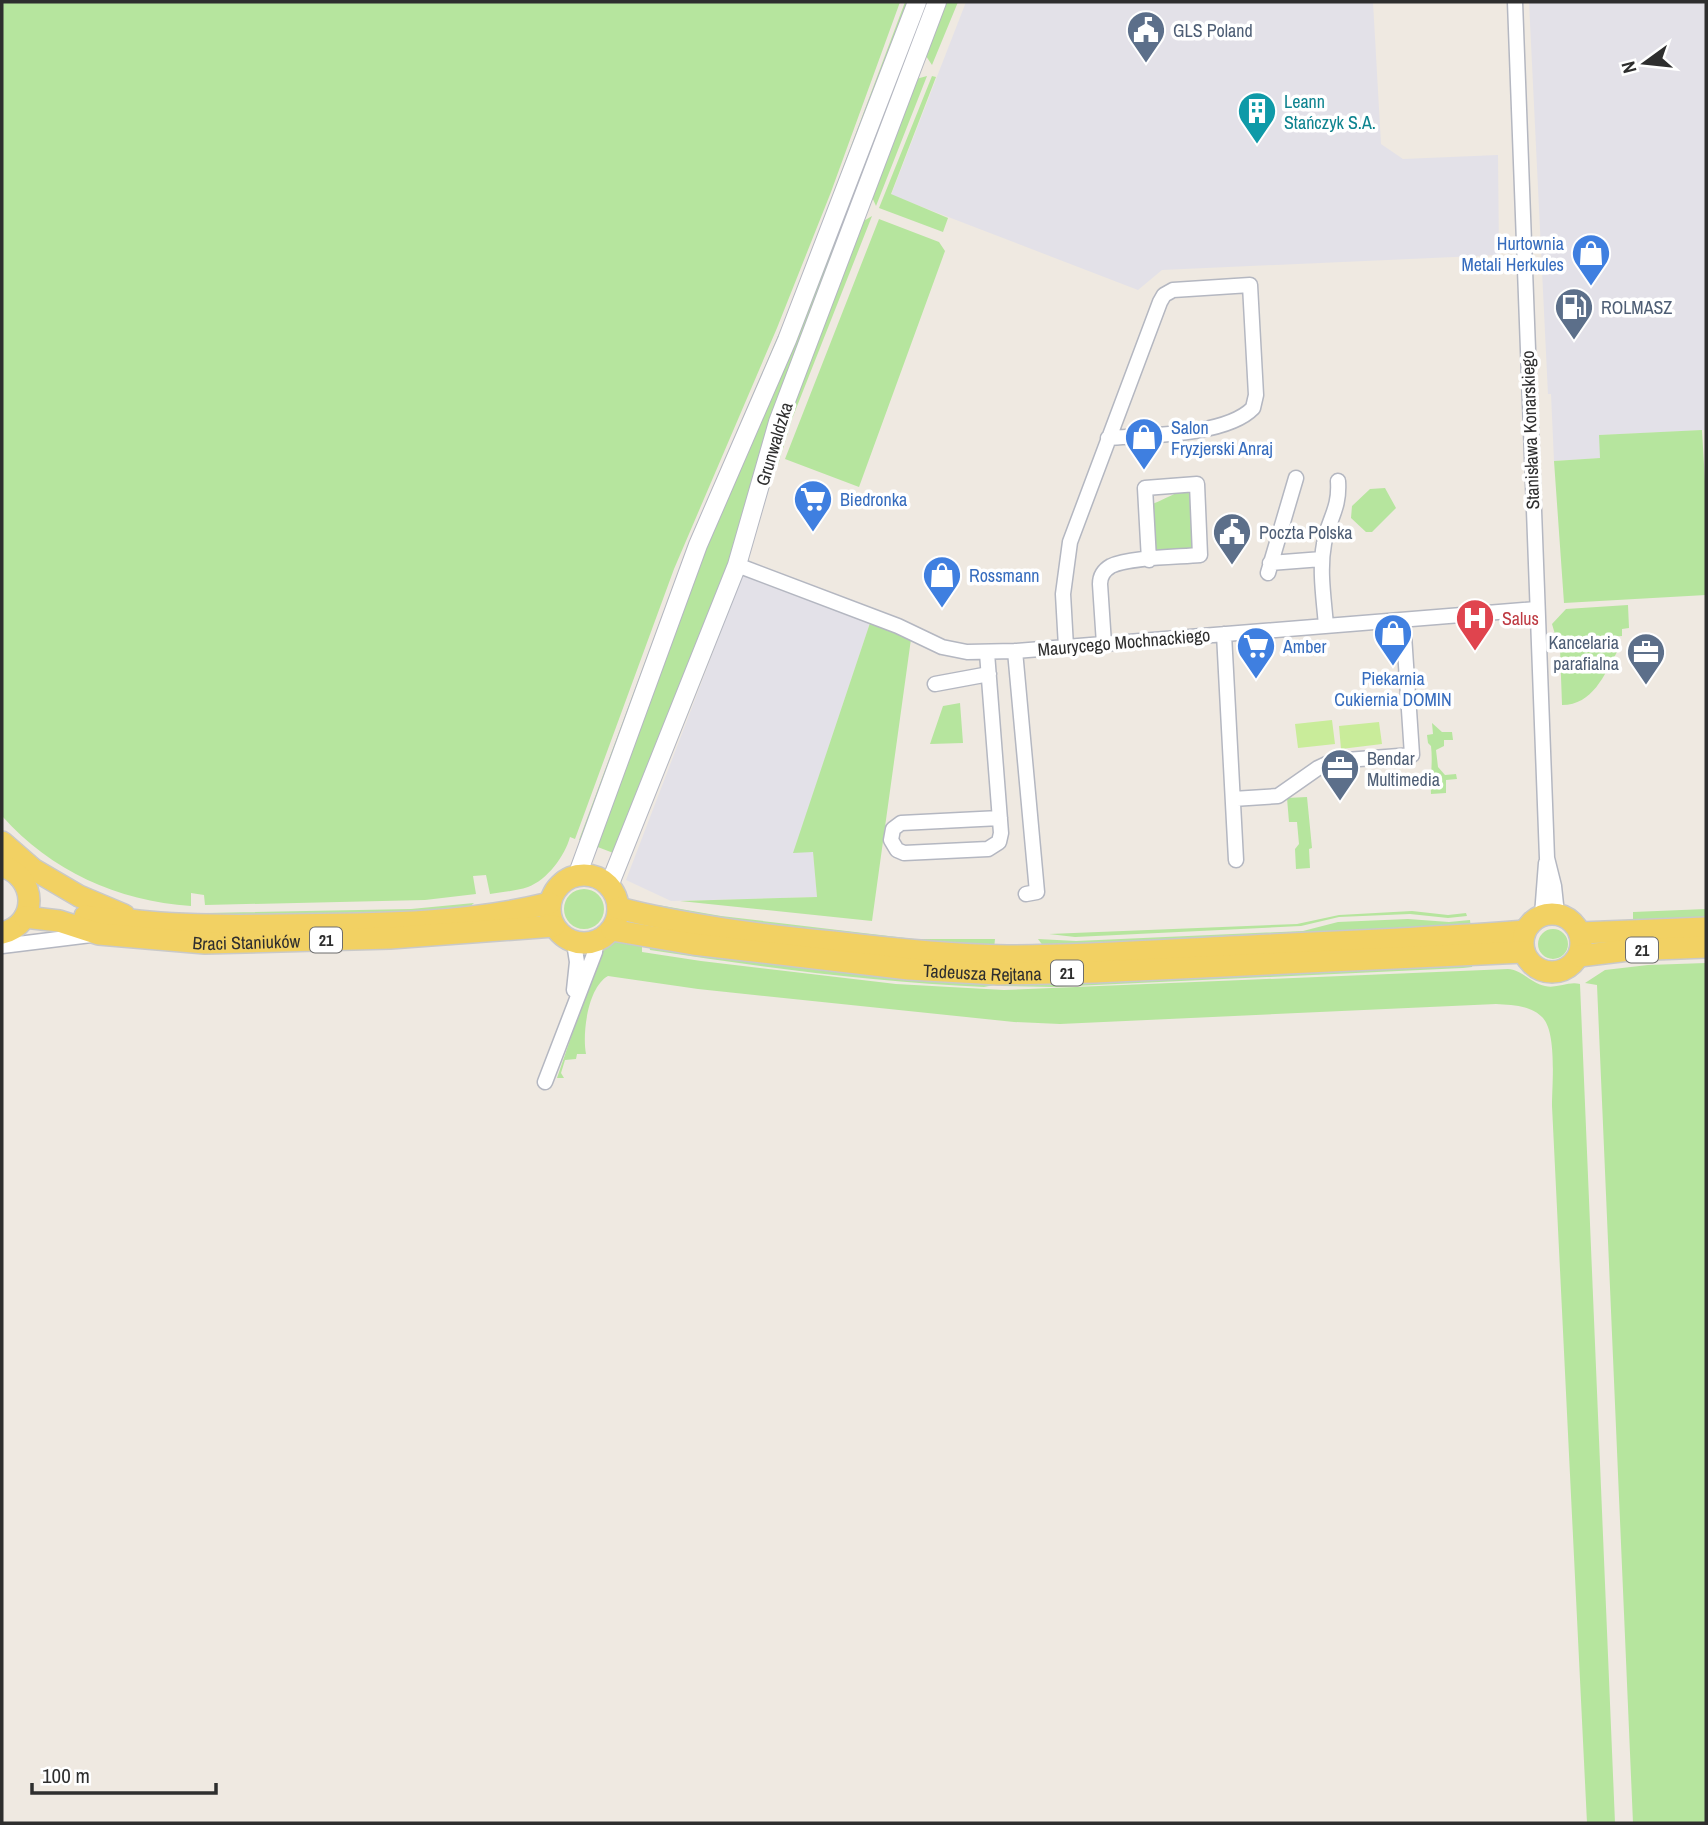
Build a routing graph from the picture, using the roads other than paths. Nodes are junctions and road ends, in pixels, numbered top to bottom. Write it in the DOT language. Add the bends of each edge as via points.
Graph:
graph roads {
  1 [pos="916,2"];
  2 [pos="937,2"];
  3 [pos="1515,2"];
  4 [pos="1108,438"];
  5 [pos="1296,478"];
  6 [pos="1338,481"];
  7 [pos="1322,559"];
  8 [pos="1149,560"];
  9 [pos="737,565"];
  10 [pos="1536,609"];
  11 [pos="1403,620"];
  12 [pos="1326,626"];
  13 [pos="1224,634"];
  14 [pos="1104,644"];
  15 [pos="1066,647"];
  16 [pos="1010,652"];
  17 [pos="987,653"];
  18 [pos="989,674"];
  19 [pos="935,684"];
  20 [pos="1233,799"];
  21 [pos="1000,818"];
  22 [pos="2,842"];
  23 [pos="1236,860"];
  24 [pos="2,866"];
  25 [pos="577,876"];
  26 [pos="610,887"];
  27 [pos="1026,894"];
  28 [pos="550,903"];
  29 [pos="618,908"];
  30 [pos="27,910"];
  31 [pos="1549,915"];
  32 [pos="135,921"];
  33 [pos="554,926"];
  34 [pos="1706,928"];
  35 [pos="1525,931"];
  36 [pos="2,933"];
  37 [pos="1580,933"];
  38 [pos="99,934"];
  39 [pos="604,936"];
  40 [pos="574,943"];
  41 [pos="2,946"];
  42 [pos="1706,947"];
  43 [pos="1524,952"];
  44 [pos="1579,956"];
  45 [pos="571,1015"];
  46 [pos="545,1082"];
  1 -- 25 [label="street, Grunwaldzka" via="787,340 698,545"];
  2 -- 9 [label="street, Grunwaldzka" via="778,422"];
  3 -- 10 [label="street, Stanisława Konarskiego"];
  4 -- 4 [label="street" via="1164,295 1172,290 1250,285 1253,408 1216,428"];
  4 -- 15 [label="street" via="1066,556"];
  5 -- 7 [label="street" via="1269,568"];
  6 -- 7 [label="street" via="1338,505"];
  7 -- 12 [label="street"];
  8 -- 8 [label="street" via="1200,555 1197,484 1145,488"];
  8 -- 14 [label="street" via="1113,565 1102,575"];
  9 -- 17 [label="street, Maurycego Mochnackiego" via="942,647"];
  9 -- 26 [label="street, Grunwaldzka"];
  10 -- 11 [label="street, Maurycego Mochnackiego"];
  10 -- 31 [label="street, Stanisława Konarskiego"];
  11 -- 12 [label="street, Maurycego Mochnackiego"];
  11 -- 20 [label="street" via="1412,755 1333,761 1278,796"];
  12 -- 13 [label="street, Maurycego Mochnackiego"];
  13 -- 14 [label="street, Maurycego Mochnackiego"];
  13 -- 20 [label="street"];
  14 -- 15 [label="street, Maurycego Mochnackiego"];
  15 -- 16 [label="street, Maurycego Mochnackiego"];
  16 -- 17 [label="street, Maurycego Mochnackiego"];
  16 -- 27 [label="street" via="1037,892"];
  17 -- 18 [label="street"];
  18 -- 19 [label="street"];
  18 -- 21 [label="street"];
  20 -- 23 [label="street"];
  21 -- 21 [label="street" via="999,842 988,849 904,853 891,840 893,829 901,823"];
  22 -- 32 [label="main road, 21" via="33,869"];
  24 -- 30 [label="main road" via="25,883"];
  25 -- 26 [label="main road" via="589,875"];
  25 -- 28 [label="main road" via="559,885"];
  26 -- 29 [label="main road"];
  28 -- 32 [label="main road, Braci Staniuków / 21" via="422,922 199,927"];
  28 -- 33 [label="main road"];
  29 -- 35 [label="main road, Tadeusza Rejtana / 21" via="752,934 971,955 1158,951"];
  29 -- 39 [label="main road"];
  30 -- 32 [label="main road, Braci Staniuków / 21"];
  30 -- 36 [label="main road" via="18,925"];
  30 -- 38 [label="main road, Braci Staniuków / 21"];
  31 -- 35 [label="main road" via="1529,924"];
  31 -- 37 [label="main road" via="1567,918"];
  33 -- 38 [label="main road, Braci Staniuków / 21" via="390,938 205,943"];
  33 -- 40 [label="main road"];
  34 -- 37 [label="main road, 21"];
  35 -- 43 [label="main road"];
  37 -- 44 [label="main road"];
  38 -- 41 [label="street"];
  39 -- 40 [label="main road, 21"];
  39 -- 43 [label="main road, Tadeusza Rejtana / 21" via="998,974"];
  39 -- 45 [label="street"];
  40 -- 45 [label="street" via="578,962"];
  42 -- 44 [label="main road, 21"];
  43 -- 44 [label="main road, 21" via="1539,970 1550,973 1562,971"];
  45 -- 46 [label="street"];
}
